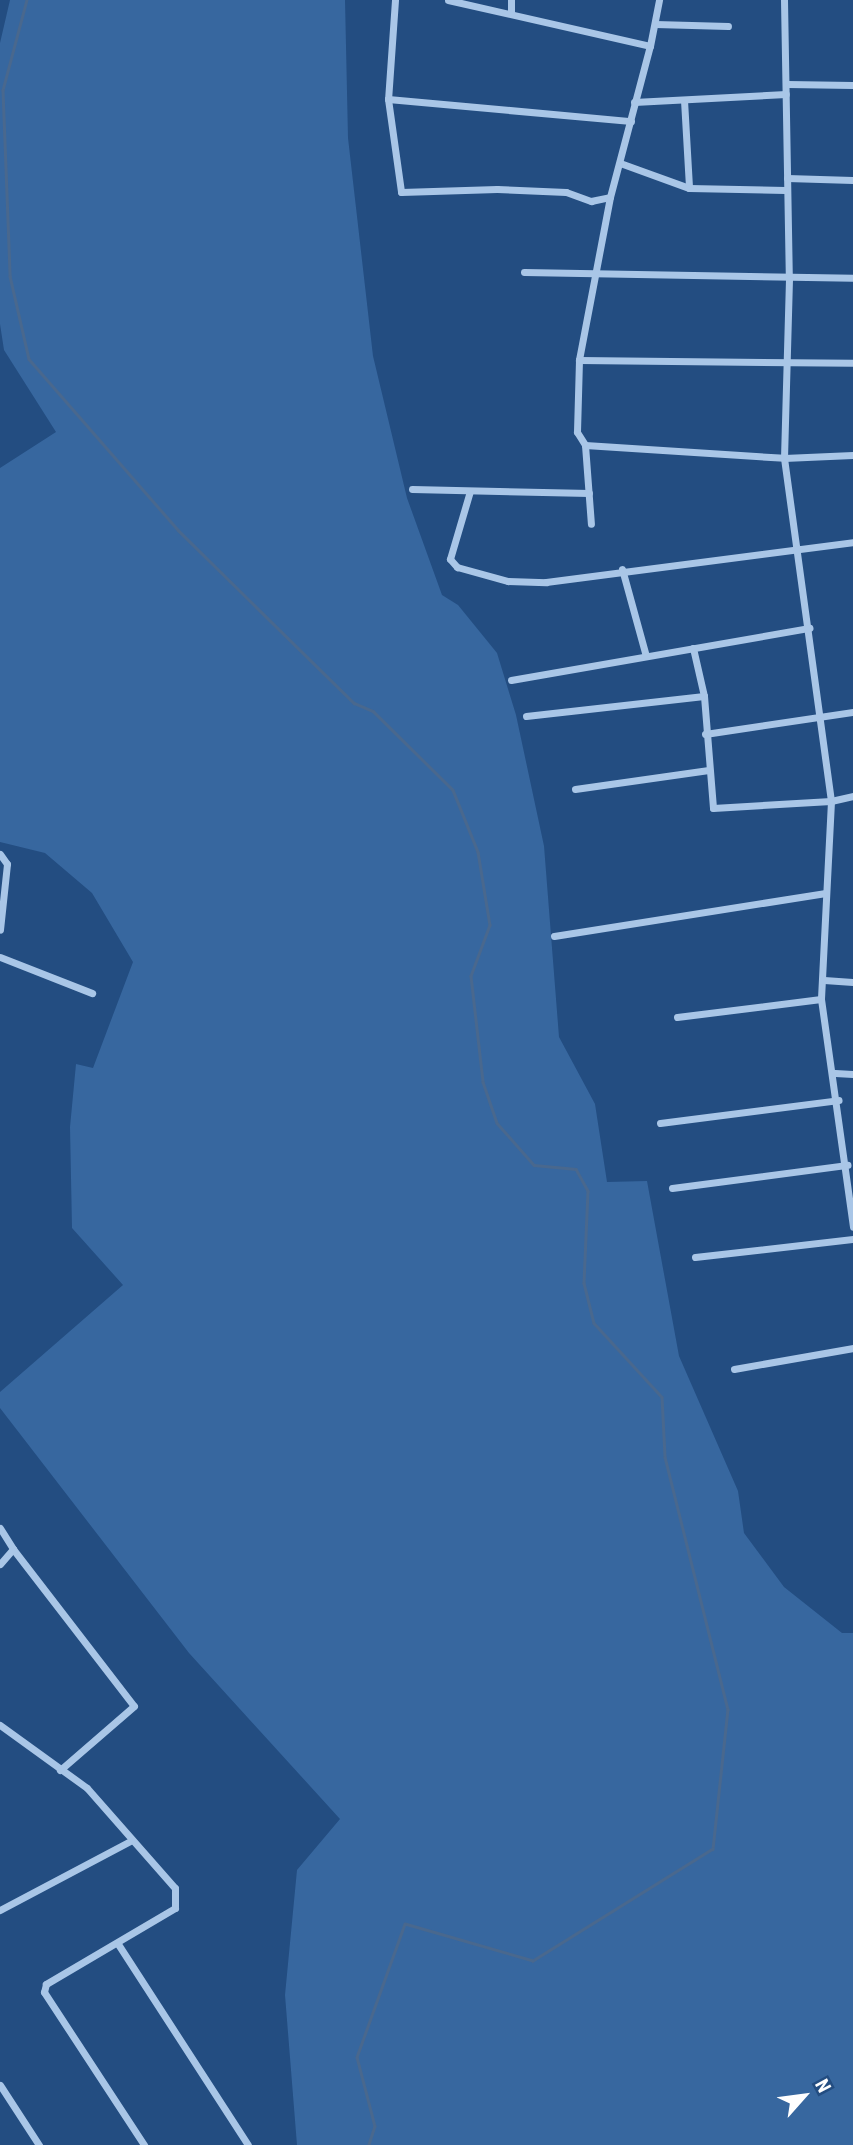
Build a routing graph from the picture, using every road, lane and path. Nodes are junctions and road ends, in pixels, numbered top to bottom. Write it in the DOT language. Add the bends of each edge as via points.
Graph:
graph roads {
  1 [pos="395,0"];
  2 [pos="448,0"];
  3 [pos="511,0"];
  4 [pos="659,0"];
  5 [pos="784,0"];
  6 [pos="511,12"];
  7 [pos="654,24"];
  8 [pos="729,26"];
  9 [pos="650,46"];
  10 [pos="787,84"];
  11 [pos="853,85"];
  12 [pos="786,94"];
  13 [pos="388,99"];
  14 [pos="684,100"];
  15 [pos="635,102"];
  16 [pos="631,121"];
  17 [pos="620,163"];
  18 [pos="787,177"];
  19 [pos="853,180"];
  20 [pos="689,188"];
  21 [pos="785,190"];
  22 [pos="610,197"];
  23 [pos="524,272"];
  24 [pos="593,274"];
  25 [pos="853,278"];
  26 [pos="789,279"];
  27 [pos="579,360"];
  28 [pos="853,363"];
  29 [pos="786,366"];
  30 [pos="585,444"];
  31 [pos="853,455"];
  32 [pos="784,458"];
  33 [pos="412,489"];
  34 [pos="470,491"];
  35 [pos="589,493"];
  36 [pos="591,524"];
  37 [pos="853,542"];
  38 [pos="796,549"];
  39 [pos="622,569"];
  40 [pos="810,628"];
  41 [pos="693,648"];
  42 [pos="646,656"];
  43 [pos="511,680"];
  44 [pos="704,695"];
  45 [pos="853,712"];
  46 [pos="820,715"];
  47 [pos="526,716"];
  48 [pos="705,734"];
  49 [pos="709,770"];
  50 [pos="575,789"];
  51 [pos="853,796"];
  52 [pos="831,801"];
  53 [pos="0,854"];
  54 [pos="827,893"];
  55 [pos="0,930"];
  56 [pos="554,936"];
  57 [pos="0,957"];
  58 [pos="824,980"];
  59 [pos="853,982"];
  60 [pos="92,993"];
  61 [pos="821,999"];
  62 [pos="677,1017"];
  63 [pos="835,1073"];
  64 [pos="853,1074"];
  65 [pos="839,1100"];
  66 [pos="660,1123"];
  67 [pos="849,1160"];
  68 [pos="672,1188"];
  69 [pos="853,1227"];
  70 [pos="853,1239"];
  71 [pos="695,1257"];
  72 [pos="853,1348"];
  73 [pos="734,1368"];
  74 [pos="0,1528"];
  75 [pos="13,1549"];
  76 [pos="0,1564"];
  77 [pos="0,1725"];
  78 [pos="60,1770"];
  79 [pos="132,1840"];
  80 [pos="0,1910"];
  81 [pos="118,1944"];
  82 [pos="0,2085"];
  83 [pos="39,2145"];
  84 [pos="144,2145"];
  85 [pos="248,2145"];
  1 -- 13 [label="street"];
  2 -- 6 [label="street"];
  3 -- 6 [label="street"];
  4 -- 7 [label="street"];
  5 -- 10 [label="street"];
  6 -- 9 [label="street"];
  7 -- 8 [label="street"];
  7 -- 9 [label="street"];
  9 -- 15 [label="street"];
  10 -- 11 [label="street"];
  10 -- 12 [label="street"];
  12 -- 14 [label="street"];
  12 -- 18 [label="street"];
  13 -- 16 [label="street"];
  13 -- 22 [label="street" via="401,192 497,189 566,192 591,201"];
  14 -- 15 [label="street"];
  14 -- 20 [label="street"];
  15 -- 16 [label="street"];
  16 -- 17 [label="street"];
  17 -- 20 [label="street"];
  17 -- 22 [label="street"];
  18 -- 19 [label="street"];
  18 -- 21 [label="street"];
  20 -- 21 [label="street"];
  21 -- 26 [label="street"];
  22 -- 24 [label="street"];
  23 -- 24 [label="street"];
  24 -- 26 [label="street"];
  24 -- 27 [label="street"];
  25 -- 26 [label="street"];
  26 -- 29 [label="street"];
  27 -- 29 [label="street"];
  27 -- 30 [label="street" via="577,432"];
  28 -- 29 [label="street"];
  29 -- 32 [label="street"];
  30 -- 32 [label="street"];
  30 -- 35 [label="street"];
  31 -- 32 [label="street"];
  32 -- 38 [label="street"];
  33 -- 34 [label="street"];
  34 -- 35 [label="street"];
  34 -- 39 [label="street" via="450,552 457,567 522,583"];
  35 -- 36 [label="street"];
  37 -- 38 [label="street"];
  38 -- 39 [label="street"];
  38 -- 40 [label="street"];
  39 -- 42 [label="street"];
  40 -- 41 [label="street"];
  40 -- 46 [label="street"];
  41 -- 42 [label="street"];
  41 -- 44 [label="street"];
  42 -- 43 [label="street"];
  44 -- 47 [label="street"];
  44 -- 48 [label="street"];
  45 -- 46 [label="street"];
  46 -- 48 [label="street"];
  46 -- 52 [label="street"];
  48 -- 49 [label="street"];
  49 -- 50 [label="street"];
  49 -- 52 [label="street" via="713,808"];
  51 -- 52 [label="street"];
  52 -- 54 [label="street"];
  53 -- 55 [label="street" via="6,864"];
  54 -- 56 [label="street"];
  54 -- 58 [label="street"];
  57 -- 60 [label="street"];
  58 -- 59 [label="street"];
  58 -- 61 [label="street"];
  61 -- 62 [label="street"];
  61 -- 63 [label="street"];
  63 -- 64 [label="street"];
  63 -- 65 [label="street"];
  65 -- 66 [label="street"];
  65 -- 67 [label="street"];
  67 -- 68 [label="street"];
  67 -- 69 [label="street"];
  70 -- 71 [label="street"];
  72 -- 73 [label="street"];
  74 -- 75 [label="street"];
  75 -- 76 [label="street"];
  75 -- 78 [label="street" via="134,1706"];
  77 -- 78 [label="street"];
  78 -- 79 [label="street" via="87,1788"];
  79 -- 80 [label="street"];
  79 -- 81 [label="street" via="175,1888 179,1900 175,1908"];
  81 -- 84 [label="street" via="46,1983 44,1992"];
  81 -- 85 [label="street"];
  82 -- 83 [label="street"];
}
